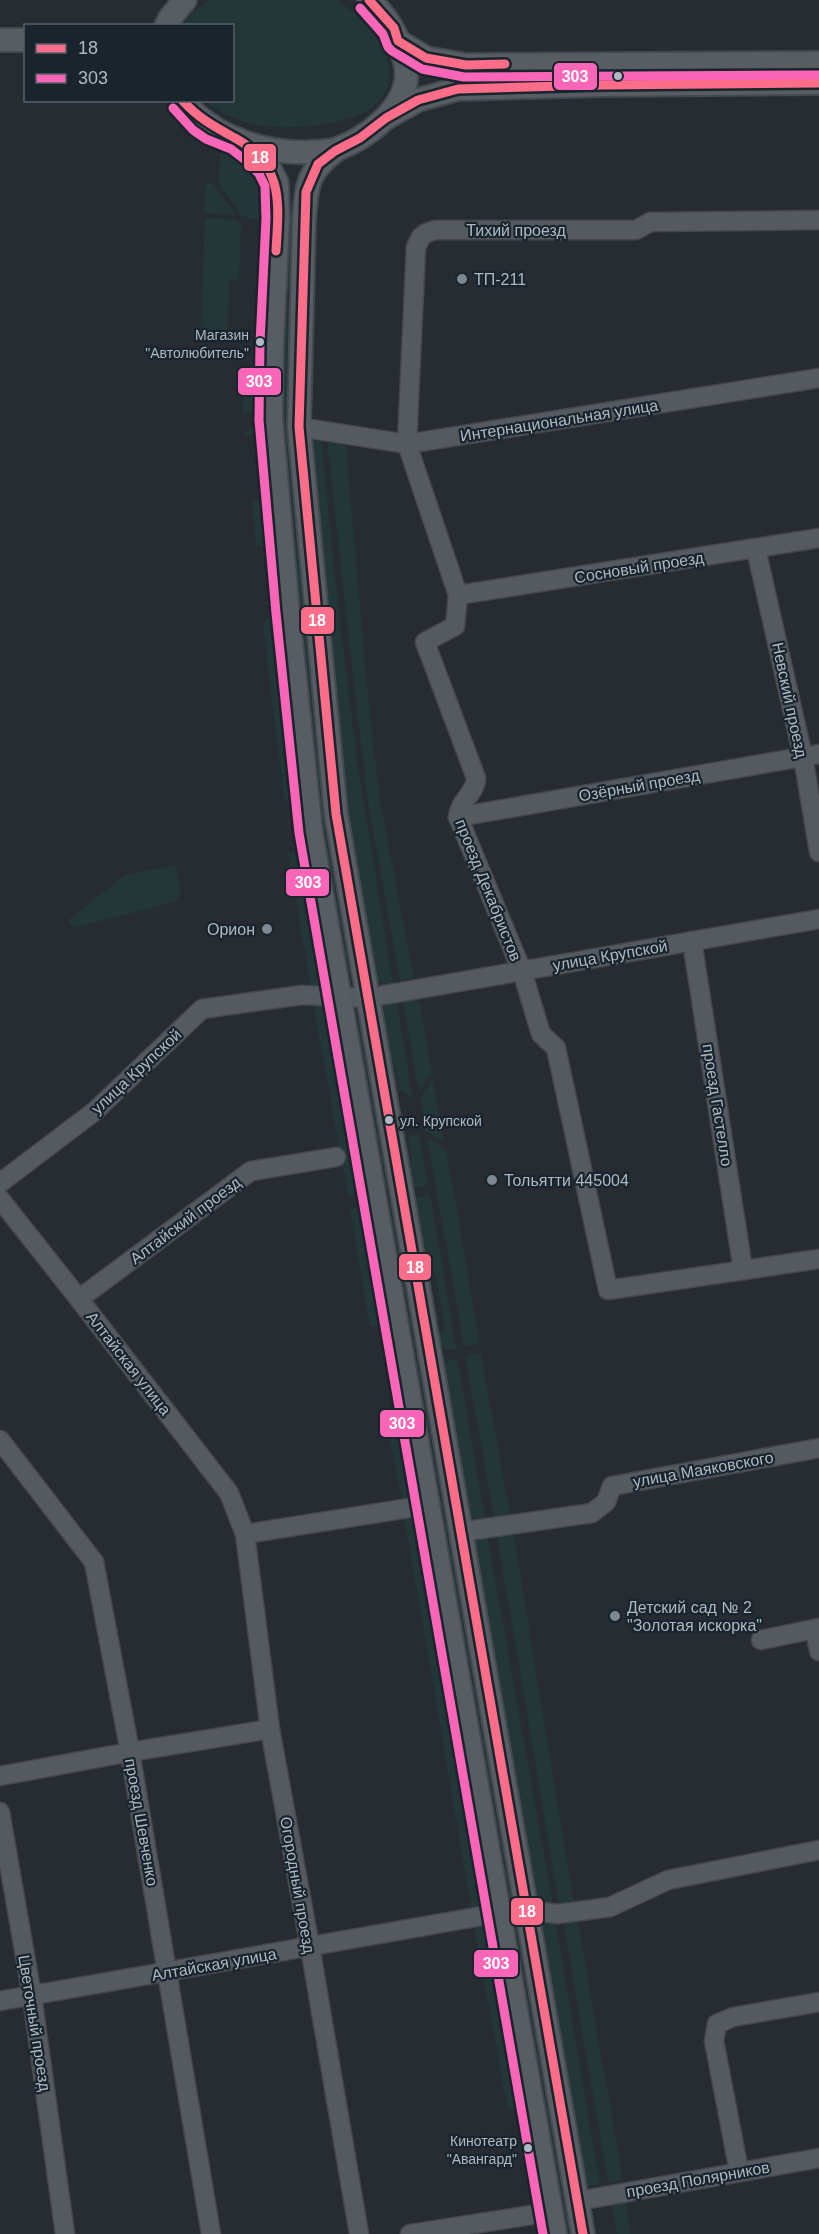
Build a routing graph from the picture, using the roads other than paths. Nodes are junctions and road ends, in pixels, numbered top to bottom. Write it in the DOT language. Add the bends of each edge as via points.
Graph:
graph roads {
  1 [pos="185,0"];
  2 [pos="369,0"];
  3 [pos="163,23"];
  4 [pos="0,40"];
  5 [pos="24,40"];
  6 [pos="398,41"];
  7 [pos="819,63"];
  8 [pos="819,83"];
  9 [pos="184,102"];
  10 [pos="386,118"];
  11 [pos="237,139"];
  12 [pos="335,151"];
  13 [pos="819,220"];
  14 [pos="819,378"];
  15 [pos="299,428"];
  16 [pos="407,444"];
  17 [pos="819,538"];
  18 [pos="756,549"];
  19 [pos="458,595"];
  20 [pos="811,756"];
  21 [pos="458,816"];
  22 [pos="819,852"];
  23 [pos="819,919"];
  24 [pos="692,941"];
  25 [pos="522,971"];
  26 [pos="339,997"];
  27 [pos="367,998"];
  28 [pos="336,1157"];
  29 [pos="0,1183"];
  30 [pos="0,1199"];
  31 [pos="819,1259"];
  32 [pos="743,1270"];
  33 [pos="79,1299"];
  34 [pos="0,1440"];
  35 [pos="819,1448"];
  36 [pos="428,1505"];
  37 [pos="460,1533"];
  38 [pos="245,1534"];
  39 [pos="817,1629"];
  40 [pos="761,1640"];
  41 [pos="819,1652"];
  42 [pos="270,1729"];
  43 [pos="130,1752"];
  44 [pos="0,1776"];
  45 [pos="0,1812"];
  46 [pos="819,1850"];
  47 [pos="527,1910"];
  48 [pos="499,1913"];
  49 [pos="310,1947"];
  50 [pos="167,1972"];
  51 [pos="32,1996"];
  52 [pos="0,2001"];
  53 [pos="819,2002"];
  54 [pos="819,2158"];
  55 [pos="739,2171"];
  56 [pos="578,2201"];
  57 [pos="551,2212"];
  58 [pos="65,2234"];
  59 [pos="211,2234"];
  60 [pos="359,2234"];
  61 [pos="410,2234"];
  62 [pos="555,2234"];
  63 [pos="583,2234"];
  1 -- 3 [label="main road"];
  2 -- 6 [label="main road" via="393,28"];
  4 -- 5 [label="main road"];
  6 -- 7 [label="main road" via="426,58 466,65"];
  6 -- 10 [label="main road" via="405,60 406,80 401,97"];
  8 -- 10 [label="main road" via="458,89 418,100"];
  9 -- 11 [label="main road" via="200,120"];
  10 -- 12 [label="main road"];
  11 -- 12 [label="main road" via="270,149"];
  11 -- 26 [label="main road" via="269,167 277,183 271,419 311,832"];
  12 -- 15 [label="main road" via="318,164 306,192"];
  13 -- 16 [label="street, Тихий проезд" via="650,222 636,230 426,233 416,247"];
  14 -- 16 [label="street, Интернациональная улица"];
  15 -- 16 [label="street, Интернациональная улица"];
  15 -- 27 [label="main road" via="336,814"];
  16 -- 19 [label="street, проезд Декабристов"];
  17 -- 18 [label="street, Сосновый проезд"];
  18 -- 19 [label="street, Сосновый проезд"];
  18 -- 20 [label="street, Невский проезд"];
  19 -- 21 [label="street, проезд Декабристов" via="454,626 425,642 476,778"];
  20 -- 21 [label="street, Озёрный проезд"];
  20 -- 22 [label="street, Невский проезд"];
  21 -- 25 [label="street, проезд Декабристов"];
  23 -- 24 [label="street, улица Крупской"];
  24 -- 25 [label="street, улица Крупской"];
  24 -- 32 [label="street, проезд Гастелло"];
  25 -- 27 [label="street, улица Крупской"];
  25 -- 32 [label="street, проезд Декабристов" via="541,1034 556,1048 608,1290"];
  26 -- 27 [label="street, улица Крупской"];
  26 -- 29 [label="street, улица Крупской" via="302,995 202,1009 94,1111"];
  26 -- 36 [label="main road"];
  27 -- 37 [label="main road"];
  28 -- 33 [label="street, Алтайский проезд" via="251,1171"];
  30 -- 33 [label="street, Алтайская улица"];
  31 -- 32 [label="street"];
  33 -- 38 [label="street, Алтайская улица" via="229,1493"];
  34 -- 43 [label="street, проезд Шевченко" via="94,1562"];
  35 -- 37 [label="street, улица Маяковского" via="612,1486 606,1502 592,1513"];
  36 -- 38 [label="street"];
  36 -- 48 [label="main road"];
  37 -- 47 [label="main road"];
  38 -- 42 [label="street, Огородный проезд"];
  39 -- 40 [label="street"];
  39 -- 41 [label="street"];
  42 -- 43 [label="street"];
  42 -- 49 [label="street, Огородный проезд"];
  43 -- 44 [label="street"];
  43 -- 50 [label="street, проезд Шевченко"];
  45 -- 51 [label="street, Цветочный проезд"];
  46 -- 47 [label="street, Алтайская улица" via="668,1880 610,1907 558,1914"];
  47 -- 48 [label="street, Алтайская улица"];
  47 -- 56 [label="main road"];
  48 -- 49 [label="street, Алтайская улица"];
  48 -- 57 [label="main road"];
  49 -- 50 [label="street, Алтайская улица"];
  49 -- 60 [label="street, Огородный проезд"];
  50 -- 51 [label="street, Алтайская улица"];
  50 -- 59 [label="street, проезд Шевченко"];
  51 -- 52 [label="street, Алтайская улица"];
  51 -- 58 [label="street, Цветочный проезд"];
  53 -- 55 [label="street" via="733,2017 717,2024 714,2041"];
  54 -- 55 [label="street, проезд Полярников"];
  55 -- 56 [label="street, проезд Полярников"];
  56 -- 63 [label="main road"];
  57 -- 61 [label="street"];
  57 -- 62 [label="main road"];
}
